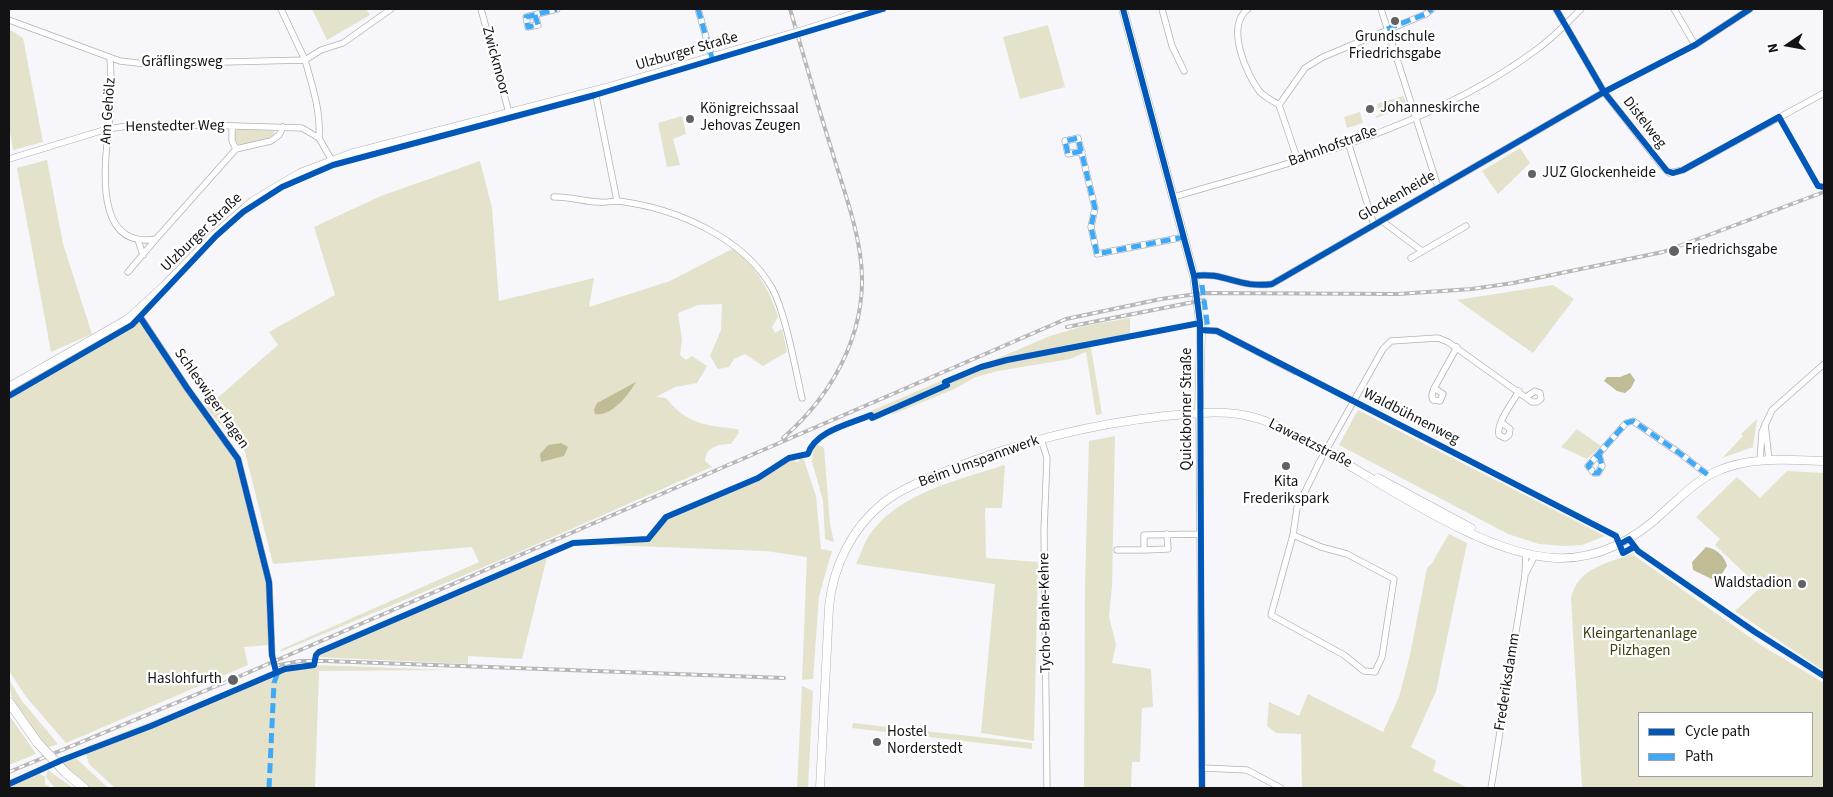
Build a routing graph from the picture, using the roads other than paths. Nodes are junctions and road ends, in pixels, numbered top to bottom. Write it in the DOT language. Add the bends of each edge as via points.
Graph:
graph roads {
  1 [pos="281,9"];
  2 [pos="391,9"];
  3 [pos="481,9"];
  4 [pos="557,9"];
  5 [pos="698,9"];
  6 [pos="870,9"];
  7 [pos="1123,9"];
  8 [pos="1162,9"];
  9 [pos="1246,9"];
  10 [pos="1381,9"];
  11 [pos="1432,9"];
  12 [pos="1556,9"];
  13 [pos="1581,9"];
  14 [pos="1674,9"];
  15 [pos="1750,9"];
  16 [pos="535,15"];
  17 [pos="9,20"];
  18 [pos="1565,24"];
  19 [pos="1386,29"];
  20 [pos="110,58"];
  21 [pos="712,58"];
  22 [pos="305,60"];
  23 [pos="1184,71"];
  24 [pos="595,90"];
  25 [pos="1604,92"];
  26 [pos="1824,93"];
  27 [pos="1279,105"];
  28 [pos="509,114"];
  29 [pos="1415,118"];
  30 [pos="232,126"];
  31 [pos="283,127"];
  32 [pos="107,129"];
  33 [pos="319,138"];
  34 [pos="1348,142"];
  35 [pos="236,149"];
  36 [pos="1082,151"];
  37 [pos="9,159"];
  38 [pos="331,159"];
  39 [pos="1298,161"];
  40 [pos="1438,187"];
  41 [pos="554,197"];
  42 [pos="1174,197"];
  43 [pos="617,201"];
  44 [pos="1382,221"];
  45 [pos="1374,225"];
  46 [pos="1466,226"];
  47 [pos="156,238"];
  48 [pos="1184,238"];
  49 [pos="138,240"];
  50 [pos="1422,251"];
  51 [pos="143,254"];
  52 [pos="1411,258"];
  53 [pos="128,272"];
  54 [pos="1194,276"];
  55 [pos="137,312"];
  56 [pos="1200,330"];
  57 [pos="1457,347"];
  58 [pos="1824,364"];
  59 [pos="1294,371"];
  60 [pos="9,388"];
  61 [pos="1434,388"];
  62 [pos="1519,390"];
  63 [pos="1526,396"];
  64 [pos="802,398"];
  65 [pos="1200,412"];
  66 [pos="1765,422"];
  67 [pos="1502,423"];
  68 [pos="1042,439"];
  69 [pos="1326,452"];
  70 [pos="1599,454"];
  71 [pos="1760,460"];
  72 [pos="1769,460"];
  73 [pos="1824,461"];
  74 [pos="1708,475"];
  75 [pos="1168,534"];
  76 [pos="1200,534"];
  77 [pos="1293,535"];
  78 [pos="1117,550"];
  79 [pos="1144,550"];
  80 [pos="1526,553"];
  81 [pos="1535,556"];
  82 [pos="1525,575"];
  83 [pos="272,655"];
  84 [pos="9,702"];
  85 [pos="1203,768"];
  86 [pos="84,788"];
  87 [pos="820,788"];
  88 [pos="1047,788"];
  89 [pos="1202,788"];
  90 [pos="1281,788"];
  91 [pos="1491,788"];
  1 -- 22 [label="street"];
  2 -- 22 [label="street" via="344,43 321,50"];
  3 -- 28 [label="street, Zwickmoor"];
  4 -- 16 [label="street"];
  5 -- 21 [label="street"];
  6 -- 21 [label="street, Ulzburger Straße, bridge"];
  7 -- 42 [label="street, Quickborner Straße"];
  8 -- 23 [label="street" via="1172,46"];
  9 -- 27 [label="street" via="1238,31 1238,44 1246,70 1262,94"];
  10 -- 19 [label="street"];
  11 -- 19 [label="street"];
  12 -- 18 [label="street, Distelweg"];
  13 -- 18 [label="street, Bahnhofstraße"];
  14 -- 15 [label="street" via="1695,45"];
  17 -- 20 [label="street, Gräflingsweg"];
  18 -- 25 [label="street, Distelweg"];
  18 -- 29 [label="street, Bahnhofstraße" via="1508,69"];
  19 -- 27 [label="street" via="1305,68"];
  19 -- 29 [label="street"];
  20 -- 22 [label="street, Gräflingsweg" via="146,64"];
  20 -- 32 [label="street, Am Gehölz" via="112,94"];
  21 -- 24 [label="street, Ulzburger Straße"];
  22 -- 33 [label="street" via="317,104"];
  24 -- 28 [label="street, Ulzburger Straße"];
  24 -- 43 [label="street"];
  25 -- 26 [label="street, Distelweg" via="1670,173 1683,170"];
  25 -- 40 [label="street, Glockenheide"];
  27 -- 39 [label="street"];
  28 -- 38 [label="street, Ulzburger Straße"];
  29 -- 34 [label="street, Bahnhofstraße"];
  29 -- 40 [label="street"];
  30 -- 31 [label="street, Henstedter Weg"];
  30 -- 32 [label="street, Henstedter Weg" via="167,125"];
  30 -- 35 [label="street" via="232,141"];
  31 -- 33 [label="street, Henstedter Weg" via="302,128"];
  31 -- 35 [label="street" via="272,141"];
  32 -- 37 [label="street, Henstedter Weg"];
  32 -- 49 [label="street, Am Gehölz" via="105,181 110,211 123,234"];
  33 -- 38 [label="street"];
  34 -- 39 [label="street, Bahnhofstraße"];
  34 -- 45 [label="street"];
  35 -- 47 [label="street"];
  36 -- 48 [label="street" via="1096,208 1091,228 1097,254"];
  38 -- 55 [label="street, Ulzburger Straße" via="289,178 242,209"];
  39 -- 42 [label="street, Bahnhofstraße"];
  40 -- 44 [label="street, Glockenheide"];
  41 -- 43 [label="street"];
  42 -- 48 [label="street, Quickborner Straße"];
  43 -- 64 [label="street" via="687,220 744,253 760,268 773,290"];
  44 -- 45 [label="street, Glockenheide"];
  44 -- 50 [label="street, Glockenheide"];
  45 -- 54 [label="street, Glockenheide" via="1272,284 1246,286 1216,276"];
  46 -- 50 [label="street"];
  47 -- 49 [label="street"];
  47 -- 51 [label="street"];
  48 -- 54 [label="street, Quickborner Straße"];
  49 -- 51 [label="street"];
  50 -- 52 [label="street"];
  51 -- 53 [label="street"];
  54 -- 56 [label="street, Quickborner Straße"];
  55 -- 60 [label="street, Ulzburger Straße"];
  55 -- 83 [label="street, Schleswiger Hagen" via="238,459 269,582"];
  56 -- 59 [label="street" via="1216,331"];
  56 -- 65 [label="street, Quickborner Straße"];
  57 -- 61 [label="street"];
  57 -- 62 [label="street"];
  57 -- 69 [label="street" via="1438,338 1388,342"];
  58 -- 66 [label="street" via="1778,403"];
  62 -- 63 [label="street"];
  62 -- 67 [label="street"];
  65 -- 68 [label="street, Beim Umspannwerk" via="1115,422"];
  65 -- 69 [label="street, Lawaetzstraße" via="1226,412 1259,418"];
  65 -- 76 [label="street, Quickborner Straße"];
  66 -- 71 [label="street"];
  66 -- 72 [label="street"];
  68 -- 87 [label="street, Beim Umspannwerk" via="970,462 905,489 882,504 855,534 838,566 830,594"];
  68 -- 88 [label="street, Tycho-Brahe-Kehre" via="1048,458 1044,530"];
  69 -- 77 [label="street" via="1297,508"];
  69 -- 80 [label="street, Lawaetzstraße" via="1405,491 1490,540"];
  70 -- 74 [label="street" via="1626,423 1633,422"];
  71 -- 72 [label="street, Lawaetzstraße"];
  71 -- 74 [label="street, Lawaetzstraße" via="1736,464"];
  72 -- 73 [label="street, Lawaetzstraße"];
  74 -- 81 [label="street, Lawaetzstraße" via="1646,528 1614,548 1581,556"];
  75 -- 76 [label="street"];
  75 -- 79 [label="street" via="1168,549"];
  75 -- 79 [label="street" via="1144,535"];
  76 -- 85 [label="street, Quickborner Straße"];
  77 -- 77 [label="street" via="1347,554 1394,579 1382,657 1375,672 1364,671 1344,655 1271,615"];
  78 -- 79 [label="street"];
  80 -- 81 [label="street, Lawaetzstraße"];
  80 -- 82 [label="street, Frederiksdamm"];
  81 -- 82 [label="street, Frederiksdamm"];
  82 -- 91 [label="street, Frederiksdamm"];
  84 -- 86 [label="main road, bridge" via="37,742"];
  85 -- 89 [label="street, Quickborner Straße"];
  85 -- 90 [label="street" via="1247,770"];
}
